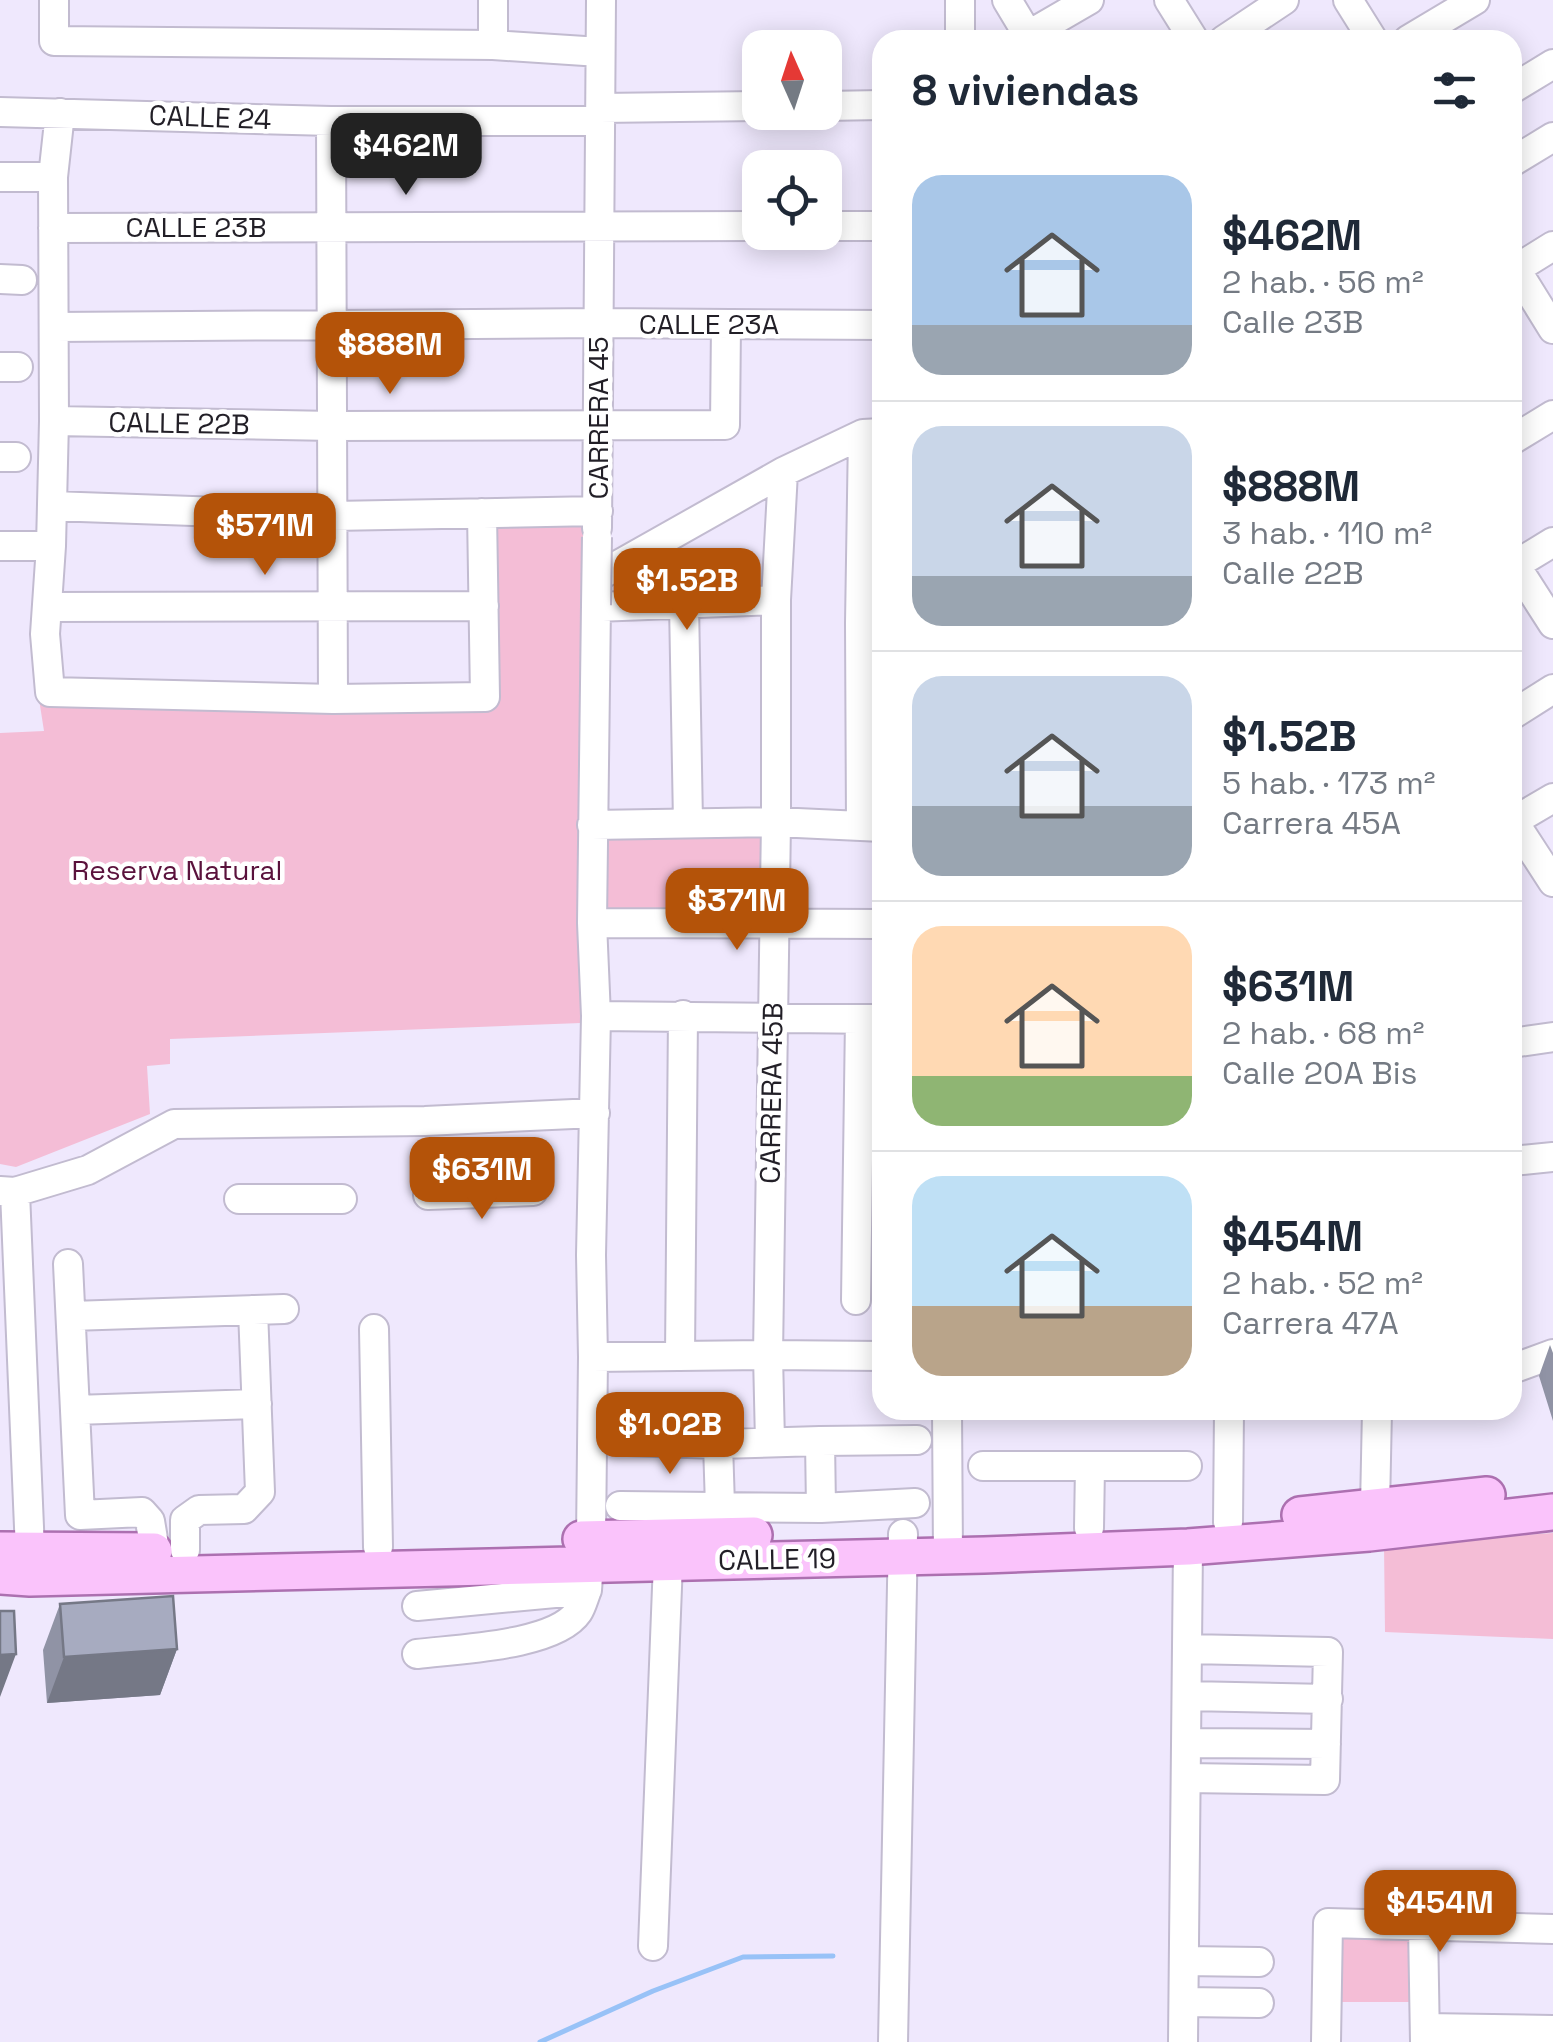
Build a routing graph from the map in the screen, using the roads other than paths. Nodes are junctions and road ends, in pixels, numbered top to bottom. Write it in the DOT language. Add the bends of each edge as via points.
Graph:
graph roads {
  1 [pos="54,0"];
  2 [pos="493,0"];
  3 [pos="600,0"];
  4 [pos="960,0"];
  5 [pos="1008,0"];
  6 [pos="1089,0"];
  7 [pos="1169,0"];
  8 [pos="1284,0"];
  9 [pos="1348,0"];
  10 [pos="1475,0"];
  11 [pos="960,30"];
  12 [pos="1023,30"];
  13 [pos="1040,30"];
  14 [pos="1188,30"];
  15 [pos="1239,30"];
  16 [pos="1367,30"];
  17 [pos="1425,30"];
  18 [pos="494,44"];
  19 [pos="600,52"];
  20 [pos="1553,64"];
  21 [pos="1522,83"];
  22 [pos="872,105"];
  23 [pos="842,106"];
  24 [pos="742,107"];
  25 [pos="0,112"];
  26 [pos="60,113"];
  27 [pos="600,114"];
  28 [pos="331,121"];
  29 [pos="1553,136"];
  30 [pos="1522,156"];
  31 [pos="0,177"];
  32 [pos="53,177"];
  33 [pos="600,226"];
  34 [pos="742,226"];
  35 [pos="842,226"];
  36 [pos="872,226"];
  37 [pos="332,227"];
  38 [pos="53,228"];
  39 [pos="1553,246"];
  40 [pos="1522,262"];
  41 [pos="1523,298"];
  42 [pos="599,323"];
  43 [pos="726,324"];
  44 [pos="872,325"];
  45 [pos="332,326"];
  46 [pos="55,327"];
  47 [pos="1553,330"];
  48 [pos="1553,416"];
  49 [pos="54,421"];
  50 [pos="599,425"];
  51 [pos="333,426"];
  52 [pos="872,434"];
  53 [pos="1522,434"];
  54 [pos="782,472"];
  55 [pos="52,506"];
  56 [pos="482,513"];
  57 [pos="333,516"];
  58 [pos="598,524"];
  59 [pos="872,528"];
  60 [pos="1553,542"];
  61 [pos="0,546"];
  62 [pos="51,546"];
  63 [pos="1522,559"];
  64 [pos="597,576"];
  65 [pos="1522,576"];
  66 [pos="776,600"];
  67 [pos="684,604"];
  68 [pos="484,606"];
  69 [pos="596,606"];
  70 [pos="46,607"];
  71 [pos="333,607"];
  72 [pos="871,623"];
  73 [pos="1553,624"];
  74 [pos="1553,689"];
  75 [pos="333,699"];
  76 [pos="1522,709"];
  77 [pos="1553,798"];
  78 [pos="1522,815"];
  79 [pos="688,822"];
  80 [pos="776,822"];
  81 [pos="592,824"];
  82 [pos="872,826"];
  83 [pos="1522,834"];
  84 [pos="1553,882"];
  85 [pos="592,923"];
  86 [pos="872,924"];
  87 [pos="773,925"];
  88 [pos="682,1016"];
  89 [pos="772,1016"];
  90 [pos="871,1019"];
  91 [pos="596,1023"];
  92 [pos="1553,1037"];
  93 [pos="1522,1041"];
  94 [pos="595,1114"];
  95 [pos="1553,1157"];
  96 [pos="1522,1160"];
  97 [pos="870,1169"];
  98 [pos="7,1191"];
  99 [pos="533,1191"];
  100 [pos="428,1195"];
  101 [pos="239,1199"];
  102 [pos="342,1199"];
  103 [pos="68,1264"];
  104 [pos="856,1300"];
  105 [pos="284,1309"];
  106 [pos="253,1310"];
  107 [pos="71,1316"];
  108 [pos="374,1328"];
  109 [pos="1553,1354"];
  110 [pos="768,1355"];
  111 [pos="680,1356"];
  112 [pos="872,1356"];
  113 [pos="593,1357"];
  114 [pos="1522,1365"];
  115 [pos="257,1404"];
  116 [pos="75,1410"];
  117 [pos="947,1420"];
  118 [pos="1229,1420"];
  119 [pos="1376,1420"];
  120 [pos="917,1440"];
  121 [pos="627,1441"];
  122 [pos="820,1441"];
  123 [pos="770,1442"];
  124 [pos="718,1444"];
  125 [pos="983,1466"];
  126 [pos="1090,1466"];
  127 [pos="1187,1466"];
  128 [pos="1553,1490"];
  129 [pos="620,1506"];
  130 [pos="720,1506"];
  131 [pos="1375,1507"];
  132 [pos="821,1508"];
  133 [pos="1553,1512"];
  134 [pos="767,1521"];
  135 [pos="1228,1522"];
  136 [pos="1089,1528"];
  137 [pos="907,1531"];
  138 [pos="948,1544"];
  139 [pos="378,1547"];
  140 [pos="1188,1547"];
  141 [pos="170,1550"];
  142 [pos="15,1551"];
  143 [pos="668,1562"];
  144 [pos="589,1564"];
  145 [pos="0,1576"];
  146 [pos="471,1601"];
  147 [pos="417,1606"];
  148 [pos="477,1646"];
  149 [pos="1187,1649"];
  150 [pos="417,1654"];
  151 [pos="1187,1696"];
  152 [pos="1328,1699"];
  153 [pos="1186,1742"];
  154 [pos="1326,1744"];
  155 [pos="1186,1778"];
  156 [pos="1424,1926"];
  157 [pos="1553,1929"];
  158 [pos="653,1946"];
  159 [pos="1184,1961"];
  160 [pos="1259,1962"];
  161 [pos="1184,2002"];
  162 [pos="1259,2003"];
  163 [pos="1553,2030"];
  164 [pos="1425,2035"];
  165 [pos="893,2042"];
  166 [pos="1183,2042"];
  167 [pos="1326,2042"];
  1 -- 18 [label="street" via="54,41"];
  2 -- 18 [label="street"];
  3 -- 19 [label="street, CARRERA 45"];
  4 -- 11 [label="street"];
  5 -- 12 [label="street"];
  6 -- 13 [label="street"];
  7 -- 14 [label="street"];
  8 -- 15 [label="street"];
  9 -- 16 [label="street"];
  10 -- 17 [label="street"];
  18 -- 19 [label="street"];
  19 -- 27 [label="street, CARRERA 45"];
  20 -- 21 [label="street"];
  22 -- 23 [label="street"];
  24 -- 27 [label="street, CALLE 24"];
  25 -- 26 [label="street, CALLE 24"];
  26 -- 28 [label="street, CALLE 24"];
  26 -- 32 [label="street"];
  27 -- 28 [label="street, CALLE 24"];
  27 -- 33 [label="street, CARRERA 45"];
  28 -- 37 [label="street"];
  29 -- 30 [label="street"];
  31 -- 32 [label="street"];
  32 -- 38 [label="street"];
  33 -- 34 [label="street, CALLE 23B"];
  33 -- 37 [label="street, CALLE 23B"];
  33 -- 42 [label="street, CARRERA 45"];
  35 -- 36 [label="street"];
  37 -- 38 [label="street, CALLE 23B"];
  37 -- 45 [label="street"];
  38 -- 46 [label="street"];
  39 -- 40 [label="street"];
  41 -- 47 [label="street"];
  42 -- 43 [label="street, CALLE 23A"];
  42 -- 45 [label="street, CALLE 23A"];
  42 -- 50 [label="street, CARRERA 45"];
  43 -- 44 [label="street, CALLE 23A"];
  43 -- 50 [label="street, CALLE 22B" via="725,424"];
  45 -- 46 [label="street, CALLE 23A"];
  45 -- 51 [label="street"];
  46 -- 49 [label="street"];
  48 -- 53 [label="street"];
  49 -- 51 [label="street, CALLE 22B"];
  49 -- 55 [label="street"];
  50 -- 51 [label="street, CALLE 22B"];
  50 -- 58 [label="street, CARRERA 45"];
  51 -- 57 [label="street"];
  52 -- 54 [label="street"];
  54 -- 64 [label="street"];
  54 -- 66 [label="street, CARRERA 45B"];
  55 -- 57 [label="street"];
  55 -- 62 [label="street"];
  56 -- 57 [label="street"];
  56 -- 58 [label="street"];
  56 -- 68 [label="street"];
  57 -- 71 [label="street"];
  58 -- 69 [label="street, CARRERA 45, bridge"];
  59 -- 72 [label="street"];
  60 -- 63 [label="street"];
  61 -- 62 [label="street"];
  62 -- 70 [label="street"];
  65 -- 73 [label="street"];
  66 -- 67 [label="street"];
  66 -- 80 [label="street, CARRERA 45B"];
  67 -- 69 [label="street"];
  67 -- 79 [label="street"];
  68 -- 71 [label="street"];
  68 -- 75 [label="street" via="485,697"];
  69 -- 81 [label="street, CARRERA 45"];
  70 -- 71 [label="street"];
  70 -- 75 [label="street" via="50,692"];
  71 -- 75 [label="street"];
  72 -- 82 [label="street"];
  74 -- 76 [label="street"];
  77 -- 78 [label="street"];
  79 -- 80 [label="street"];
  79 -- 81 [label="street"];
  80 -- 82 [label="street"];
  80 -- 87 [label="street, CARRERA 45B"];
  81 -- 85 [label="street, CARRERA 45"];
  83 -- 84 [label="street"];
  85 -- 87 [label="street"];
  85 -- 91 [label="street, CARRERA 45"];
  86 -- 87 [label="street"];
  87 -- 89 [label="street, CARRERA 45B"];
  88 -- 89 [label="street"];
  88 -- 91 [label="street"];
  88 -- 111 [label="street"];
  89 -- 90 [label="street"];
  89 -- 110 [label="street, CARRERA 45B"];
  90 -- 97 [label="street"];
  91 -- 94 [label="street, CARRERA 45"];
  92 -- 93 [label="street"];
  94 -- 98 [label="street" via="174,1124 88,1170"];
  94 -- 113 [label="street, CARRERA 45"];
  95 -- 96 [label="street"];
  97 -- 104 [label="street"];
  98 -- 142 [label="street"];
  99 -- 100 [label="street"];
  101 -- 102 [label="street"];
  103 -- 107 [label="street"];
  105 -- 106 [label="street"];
  106 -- 107 [label="street"];
  106 -- 115 [label="street"];
  107 -- 116 [label="street"];
  108 -- 139 [label="street"];
  109 -- 114 [label="street"];
  110 -- 111 [label="street"];
  110 -- 112 [label="street"];
  110 -- 123 [label="street, CARRERA 45B"];
  111 -- 113 [label="street"];
  113 -- 144 [label="street, CARRERA 45"];
  115 -- 116 [label="street"];
  115 -- 141 [label="street" via="260,1492 244,1508 200,1510 185,1520"];
  116 -- 141 [label="street" via="80,1515 142,1512"];
  117 -- 138 [label="street"];
  118 -- 135 [label="street"];
  119 -- 131 [label="street"];
  120 -- 122 [label="street"];
  121 -- 124 [label="street"];
  122 -- 123 [label="street"];
  122 -- 132 [label="street"];
  123 -- 124 [label="street"];
  124 -- 130 [label="street"];
  125 -- 126 [label="street"];
  126 -- 127 [label="street"];
  126 -- 136 [label="street"];
  128 -- 131 [label="main road, CALLE 19"];
  129 -- 130 [label="street"];
  130 -- 134 [label="street"];
  131 -- 135 [label="main road, CALLE 19"];
  132 -- 134 [label="street"];
  132 -- 137 [label="street"];
  133 -- 140 [label="main road, CALLE 19"];
  134 -- 137 [label="main road, CALLE 19"];
  134 -- 144 [label="main road, CALLE 19"];
  135 -- 136 [label="main road, CALLE 19"];
  136 -- 138 [label="main road, CALLE 19"];
  137 -- 138 [label="main road, CALLE 19"];
  137 -- 143 [label="main road, CALLE 19"];
  137 -- 165 [label="street"];
  138 -- 140 [label="main road, CALLE 19"];
  139 -- 141 [label="main road, CALLE 19"];
  139 -- 144 [label="main road, CALLE 19"];
  140 -- 149 [label="street"];
  141 -- 142 [label="main road, CALLE 19"];
  143 -- 144 [label="main road, CALLE 19"];
  143 -- 158 [label="street"];
  144 -- 145 [label="main road, CALLE 19"];
  144 -- 146 [label="street"];
  144 -- 148 [label="street" via="577,1614 556,1631"];
  146 -- 147 [label="street"];
  146 -- 148 [label="street"];
  148 -- 150 [label="street"];
  149 -- 151 [label="street"];
  149 -- 152 [label="street" via="1328,1652"];
  151 -- 152 [label="street"];
  151 -- 153 [label="street"];
  152 -- 154 [label="street"];
  153 -- 154 [label="street"];
  153 -- 155 [label="street"];
  154 -- 155 [label="street" via="1325,1780"];
  155 -- 159 [label="street"];
  156 -- 157 [label="street"];
  156 -- 164 [label="street"];
  156 -- 167 [label="street" via="1328,1924"];
  159 -- 160 [label="street"];
  159 -- 161 [label="street"];
  161 -- 162 [label="street"];
  161 -- 166 [label="street"];
  163 -- 164 [label="street"];
}
